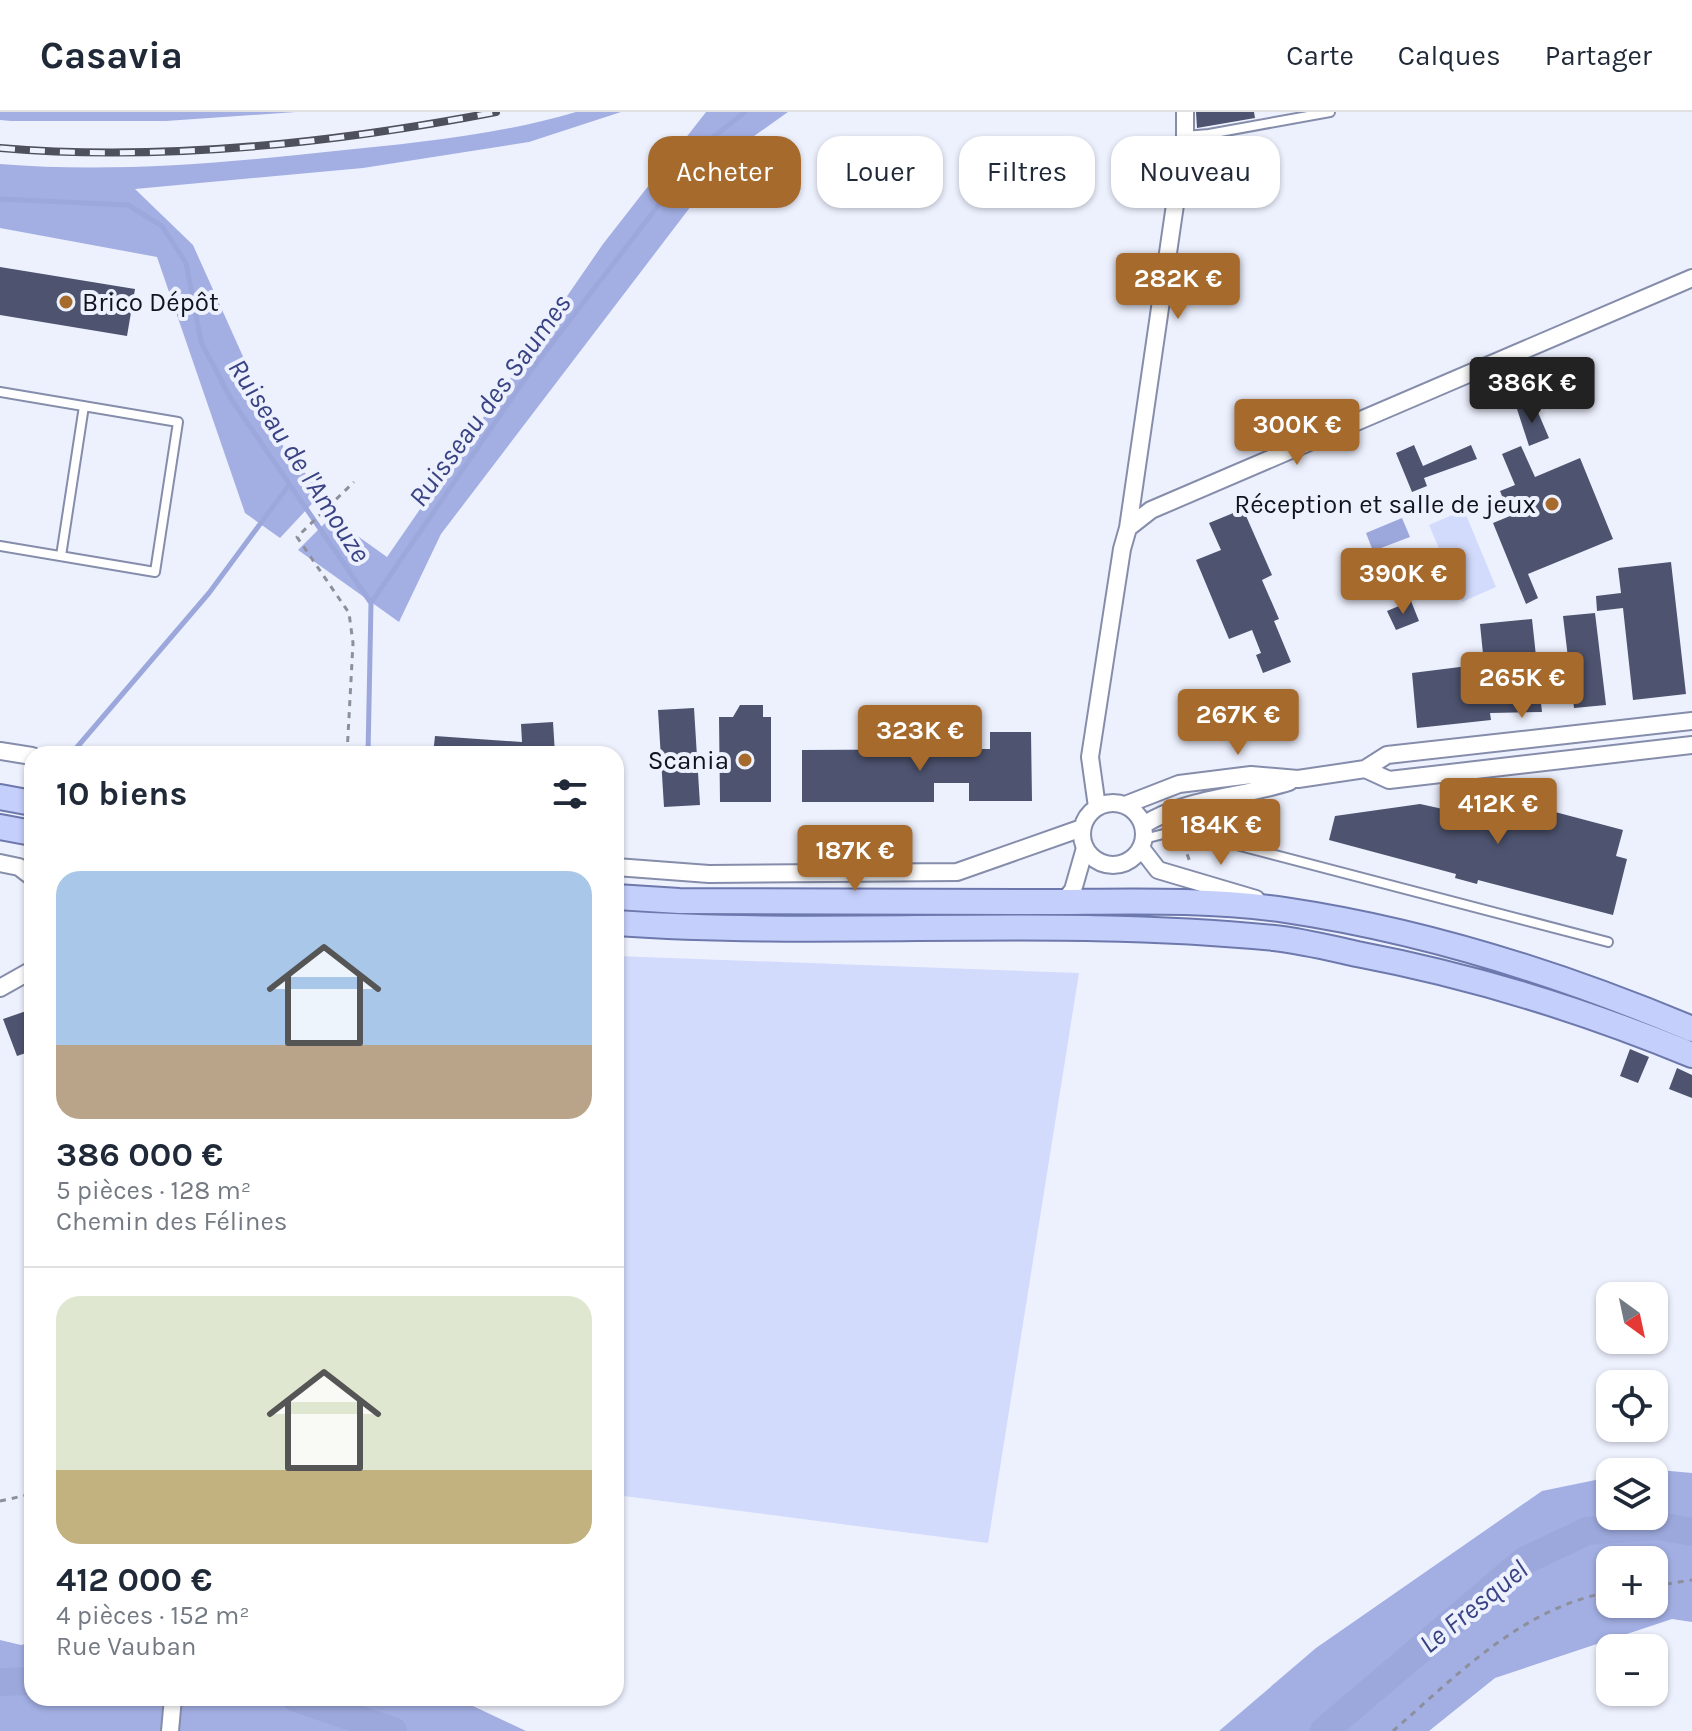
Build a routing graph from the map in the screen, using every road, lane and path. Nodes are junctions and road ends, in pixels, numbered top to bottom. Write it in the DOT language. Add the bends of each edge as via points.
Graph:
graph roads {
  1 [pos="1185,112"];
  2 [pos="1330,112"];
  3 [pos="1209,134"];
  4 [pos="1185,136"];
  5 [pos="1175,208"];
  6 [pos="1692,278"];
  7 [pos="0,392"];
  8 [pos="84,406"];
  9 [pos="354,482"];
  10 [pos="1128,528"];
  11 [pos="0,546"];
  12 [pos="61,556"];
  13 [pos="1692,721"];
  14 [pos="1692,745"];
  15 [pos="347,746"];
  16 [pos="0,751"];
  17 [pos="24,755"];
  18 [pos="1365,769"];
  19 [pos="1298,779"];
  20 [pos="0,797"];
  21 [pos="24,802"];
  22 [pos="1125,805"];
  23 [pos="1097,807"];
  24 [pos="0,827"];
  25 [pos="1082,828"];
  26 [pos="24,832"];
  27 [pos="1143,837"];
  28 [pos="1085,848"];
  29 [pos="0,863"];
  30 [pos="624,868"];
  31 [pos="24,871"];
  32 [pos="624,898"];
  33 [pos="1063,902"];
  34 [pos="1284,910"];
  35 [pos="624,924"];
  36 [pos="1608,942"];
  37 [pos="24,974"];
  38 [pos="0,988"];
  39 [pos="1692,1029"];
  40 [pos="1692,1055"];
  41 [pos="24,1496"];
  42 [pos="0,1501"];
  43 [pos="1692,1580"];
  44 [pos="1668,1584"];
  45 [pos="1596,1596"];
  46 [pos="172,1706"];
  47 [pos="170,1731"];
  48 [pos="1393,1731"];
  1 -- 4 [label="street"];
  2 -- 3 [label="lane"];
  3 -- 4 [label="lane"];
  5 -- 10 [label="street"];
  6 -- 10 [label="street" via="1151,510"];
  7 -- 8 [label="lane"];
  8 -- 12 [label="lane"];
  8 -- 12 [label="lane" via="178,422 167,497 155,572"];
  9 -- 15 [label="path" via="297,537 349,613 353,643"];
  10 -- 23 [label="street" via="1090,757"];
  11 -- 12 [label="lane"];
  13 -- 18 [label="street" via="1387,755"];
  14 -- 18 [label="street" via="1389,780"];
  16 -- 17 [label="street"];
  18 -- 19 [label="street"];
  19 -- 22 [label="street" via="1251,775 1179,784"];
  19 -- 27 [label="street" via="1255,793 1187,802"];
  20 -- 21 [label="main road"];
  22 -- 23 [label="street"];
  22 -- 27 [label="street" via="1136,813"];
  23 -- 25 [label="street"];
  24 -- 26 [label="main road"];
  25 -- 28 [label="street"];
  25 -- 30 [label="street" via="957,872 709,874"];
  27 -- 28 [label="street" via="1135,855 1116,865 1098,861"];
  27 -- 34 [label="street" via="1158,870"];
  27 -- 36 [label="lane" via="1179,830"];
  28 -- 33 [label="street" via="1073,890"];
  29 -- 31 [label="street"];
  32 -- 33 [label="main road"];
  33 -- 34 [label="main road"];
  34 -- 39 [label="main road" via="1396,931 1515,963 1597,989"];
  35 -- 40 [label="main road" via="1041,927 1278,938 1438,971 1595,1015"];
  37 -- 38 [label="street"];
  41 -- 42 [label="path"];
  43 -- 44 [label="path"];
  45 -- 48 [label="path" via="1548,1611 1476,1658"];
  46 -- 47 [label="street"];
}
